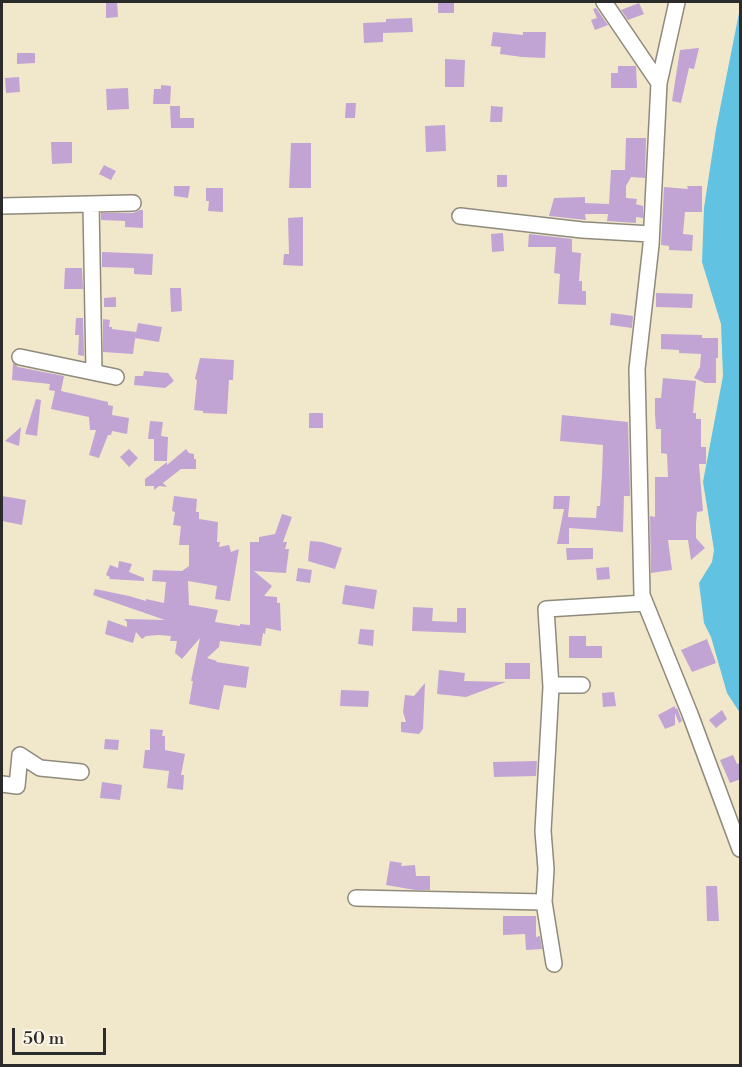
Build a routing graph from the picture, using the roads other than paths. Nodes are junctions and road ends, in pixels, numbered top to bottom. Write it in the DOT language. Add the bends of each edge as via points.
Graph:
graph roads {
  1 [pos="604,2"];
  2 [pos="677,2"];
  3 [pos="659,83"];
  4 [pos="133,202"];
  5 [pos="91,204"];
  6 [pos="2,206"];
  7 [pos="460,216"];
  8 [pos="651,234"];
  9 [pos="20,357"];
  10 [pos="94,372"];
  11 [pos="116,377"];
  12 [pos="645,603"];
  13 [pos="551,685"];
  14 [pos="582,685"];
  15 [pos="81,772"];
  16 [pos="2,784"];
  17 [pos="741,849"];
  18 [pos="356,898"];
  19 [pos="544,902"];
  20 [pos="554,964"];
  1 -- 3 [label="street"];
  2 -- 3 [label="street"];
  3 -- 8 [label="street"];
  4 -- 5 [label="street"];
  5 -- 6 [label="street"];
  5 -- 10 [label="street"];
  7 -- 8 [label="street"];
  8 -- 12 [label="street" via="637,369"];
  9 -- 10 [label="street"];
  10 -- 11 [label="street"];
  12 -- 13 [label="street" via="546,609"];
  12 -- 17 [label="street"];
  13 -- 14 [label="street"];
  13 -- 19 [label="street" via="543,831"];
  15 -- 16 [label="street" via="40,768 20,755 17,786"];
  18 -- 19 [label="street"];
  19 -- 20 [label="street"];
}
